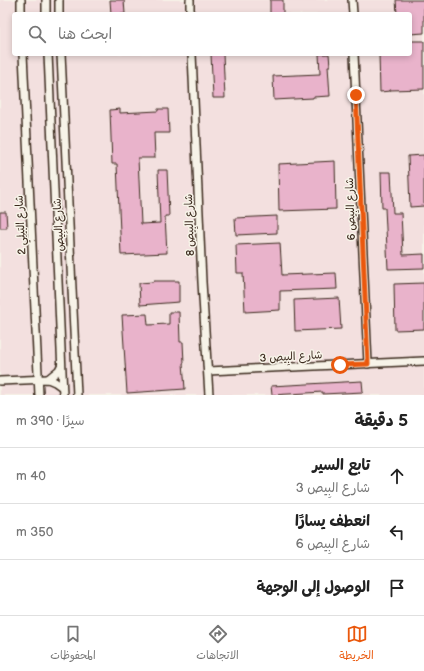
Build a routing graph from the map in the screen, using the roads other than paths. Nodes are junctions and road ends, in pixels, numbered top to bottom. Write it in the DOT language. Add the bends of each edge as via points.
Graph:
graph roads {
  1 [pos="20,0"];
  2 [pos="46,0"];
  3 [pos="59,0"];
  4 [pos="190,0"];
  5 [pos="352,0"];
  6 [pos="21,12"];
  7 [pos="46,12"];
  8 [pos="59,12"];
  9 [pos="190,12"];
  10 [pos="353,12"];
  11 [pos="23,56"];
  12 [pos="48,56"];
  13 [pos="61,56"];
  14 [pos="192,56"];
  15 [pos="354,56"];
  16 [pos="424,361"];
  17 [pos="368,364"];
  18 [pos="61,366"];
  19 [pos="208,371"];
  20 [pos="48,379"];
  21 [pos="39,380"];
  22 [pos="0,381"];
  23 [pos="62,387"];
  24 [pos="39,395"];
  25 [pos="63,395"];
  26 [pos="77,395"];
  27 [pos="209,395"];
  1 -- 6 [label="street"];
  2 -- 7 [label="street"];
  3 -- 8 [label="street"];
  4 -- 9 [label="street"];
  5 -- 10 [label="street"];
  11 -- 21 [label="street, شارع البَيلِي 2"];
  12 -- 18 [label="street, شارع البِيص"];
  13 -- 26 [label="street, شارع البِيص"];
  14 -- 19 [label="street, شارع البِيص 8"];
  15 -- 17 [label="street, شارع البِيص 6"];
  16 -- 17 [label="street, شارع البِيص 3"];
  17 -- 19 [label="street, شارع البِيص 3"];
  18 -- 20 [label="street"];
  18 -- 23 [label="street, شارع البِيص"];
  19 -- 27 [label="street, شارع البِيص 8"];
  20 -- 21 [label="street"];
  20 -- 23 [label="street"];
  21 -- 22 [label="street"];
  21 -- 24 [label="street, شارع البَيلِي 2"];
  23 -- 25 [label="street, شارع البِيص"];
}
